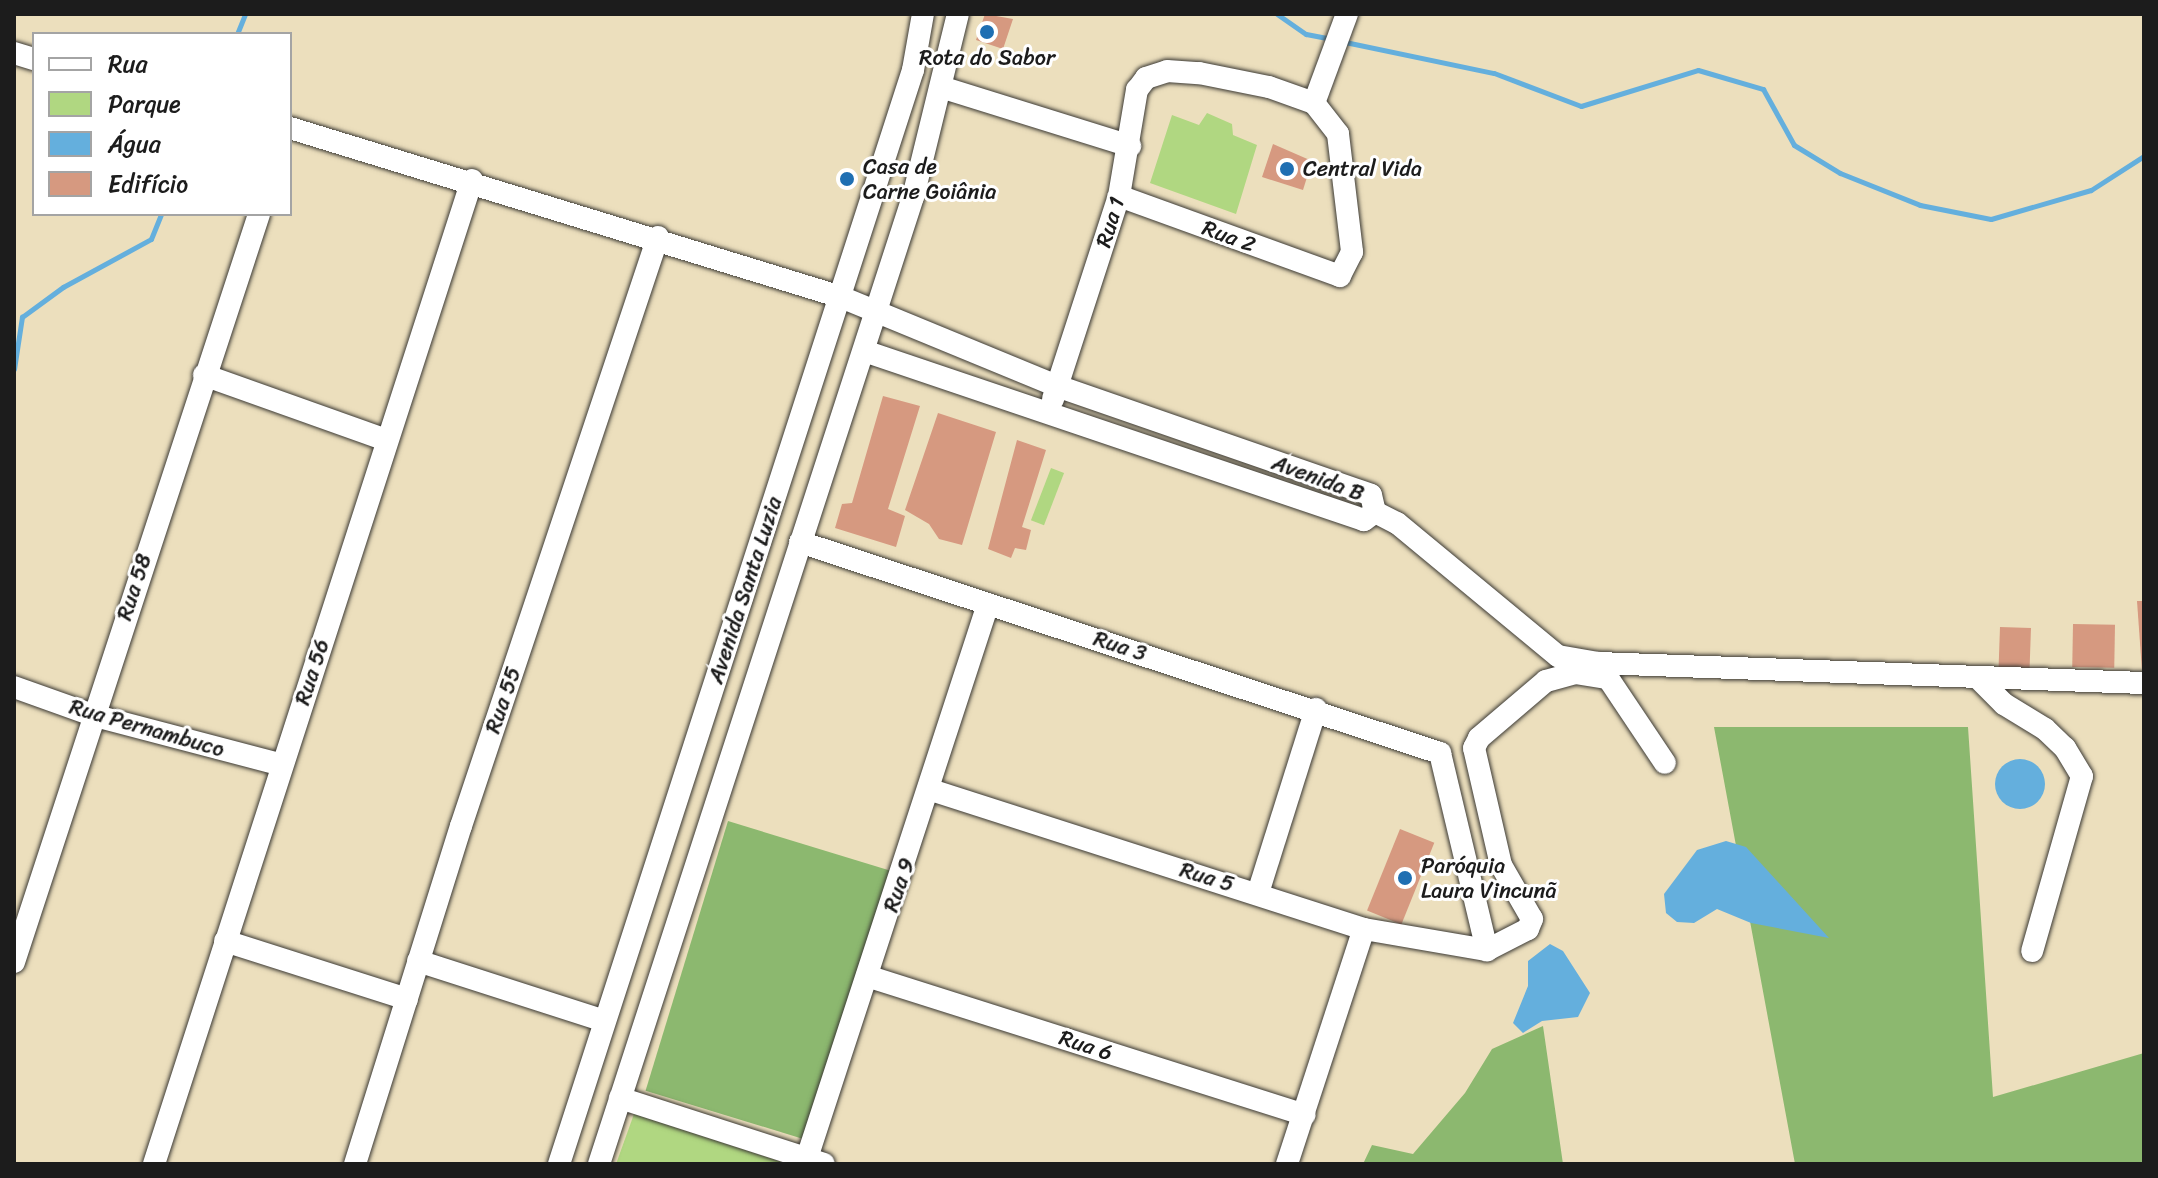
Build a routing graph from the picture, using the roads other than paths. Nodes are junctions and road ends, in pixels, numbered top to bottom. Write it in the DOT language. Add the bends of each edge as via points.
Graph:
graph roads {
  1 [pos="923,14"];
  2 [pos="958,14"];
  3 [pos="1341,32"];
  4 [pos="944,88"];
  5 [pos="1314,103"];
  6 [pos="292,129"];
  7 [pos="1130,146"];
  8 [pos="472,180"];
  9 [pos="1119,196"];
  10 [pos="258,216"];
  11 [pos="658,237"];
  12 [pos="841,297"];
  13 [pos="875,311"];
  14 [pos="864,351"];
  15 [pos="204,375"];
  16 [pos="1057,386"];
  17 [pos="1047,415"];
  18 [pos="387,440"];
  19 [pos="1375,512"];
  20 [pos="800,542"];
  21 [pos="988,604"];
  22 [pos="1603,671"];
  23 [pos="1977,677"];
  24 [pos="2144,683"];
  25 [pos="14,687"];
  26 [pos="1316,709"];
  27 [pos="92,715"];
  28 [pos="1665,763"];
  29 [pos="282,765"];
  30 [pos="931,790"];
  31 [pos="661,846"];
  32 [pos="698,857"];
  33 [pos="1258,893"];
  34 [pos="1364,929"];
  35 [pos="225,941"];
  36 [pos="1487,950"];
  37 [pos="2032,951"];
  38 [pos="418,961"];
  39 [pos="14,962"];
  40 [pos="867,976"];
  41 [pos="407,999"];
  42 [pos="605,1021"];
  43 [pos="620,1098"];
  44 [pos="1304,1115"];
  45 [pos="812,1162"];
  46 [pos="154,1164"];
  47 [pos="355,1164"];
  48 [pos="559,1164"];
  49 [pos="599,1164"];
  50 [pos="1287,1164"];
  1 -- 12 [label="street, Avenida Santa Luzia" via="913,70"];
  2 -- 4 [label="street, Avenida Santa Luzia"];
  3 -- 5 [label="street"];
  4 -- 7 [label="street"];
  4 -- 13 [label="street, Avenida Santa Luzia"];
  5 -- 7 [label="street, Rua 1" via="1238,79 1167,71 1146,78 1137,90"];
  5 -- 9 [label="street, Rua 2" via="1338,134 1345,164 1352,252 1340,276"];
  6 -- 8 [label="street, Avenida B"];
  7 -- 9 [label="street, Rua 1"];
  8 -- 11 [label="street, Avenida B"];
  8 -- 18 [label="street, Rua 56"];
  9 -- 16 [label="street, Rua 1"];
  10 -- 15 [label="street, Rua 58"];
  11 -- 12 [label="street, Avenida B"];
  11 -- 38 [label="street, Rua 55"];
  12 -- 13 [label="street, Avenida B"];
  12 -- 31 [label="street, Avenida Santa Luzia"];
  13 -- 14 [label="street, Avenida Santa Luzia"];
  13 -- 16 [label="street, Avenida B"];
  14 -- 17 [label="street, Avenida B"];
  14 -- 20 [label="street, Avenida Santa Luzia"];
  15 -- 18 [label="street"];
  15 -- 27 [label="street, Rua 58"];
  16 -- 17 [label="street, Rua 1"];
  16 -- 19 [label="street, Avenida B" via="1371,495"];
  17 -- 19 [label="street, Avenida B" via="1364,520"];
  18 -- 29 [label="street, Rua 56"];
  19 -- 22 [label="street" via="1397,523 1558,656"];
  20 -- 21 [label="street, Rua 3"];
  20 -- 32 [label="street, Avenida Santa Luzia"];
  21 -- 26 [label="street, Rua 3"];
  21 -- 30 [label="street, Rua 9"];
  22 -- 23 [label="street"];
  22 -- 28 [label="street"];
  22 -- 36 [label="street" via="1546,681 1474,748 1501,865 1532,919 1528,929"];
  23 -- 24 [label="street"];
  23 -- 37 [label="street" via="2004,704 2045,729 2082,776"];
  25 -- 27 [label="street, Rua Pernambuco"];
  26 -- 33 [label="street"];
  26 -- 36 [label="street, Rua 3" via="1440,753"];
  27 -- 29 [label="street, Rua Pernambuco"];
  27 -- 39 [label="street, Rua 58"];
  29 -- 35 [label="street, Rua 56"];
  30 -- 33 [label="street, Rua 5"];
  30 -- 40 [label="street, Rua 9"];
  31 -- 32 [label="street"];
  31 -- 42 [label="street, Avenida Santa Luzia"];
  32 -- 43 [label="street, Avenida Santa Luzia"];
  33 -- 34 [label="street, Rua 5"];
  34 -- 36 [label="street, Rua 5"];
  34 -- 44 [label="street"];
  35 -- 41 [label="street"];
  35 -- 46 [label="street, Rua 56"];
  38 -- 41 [label="street, Rua 55"];
  38 -- 42 [label="street"];
  40 -- 44 [label="street, Rua 6"];
  40 -- 45 [label="street, Rua 9"];
  41 -- 47 [label="street, Rua 55"];
  42 -- 48 [label="street, Avenida Santa Luzia"];
  43 -- 45 [label="street"];
  43 -- 49 [label="street, Avenida Santa Luzia"];
  44 -- 50 [label="street"];
}
